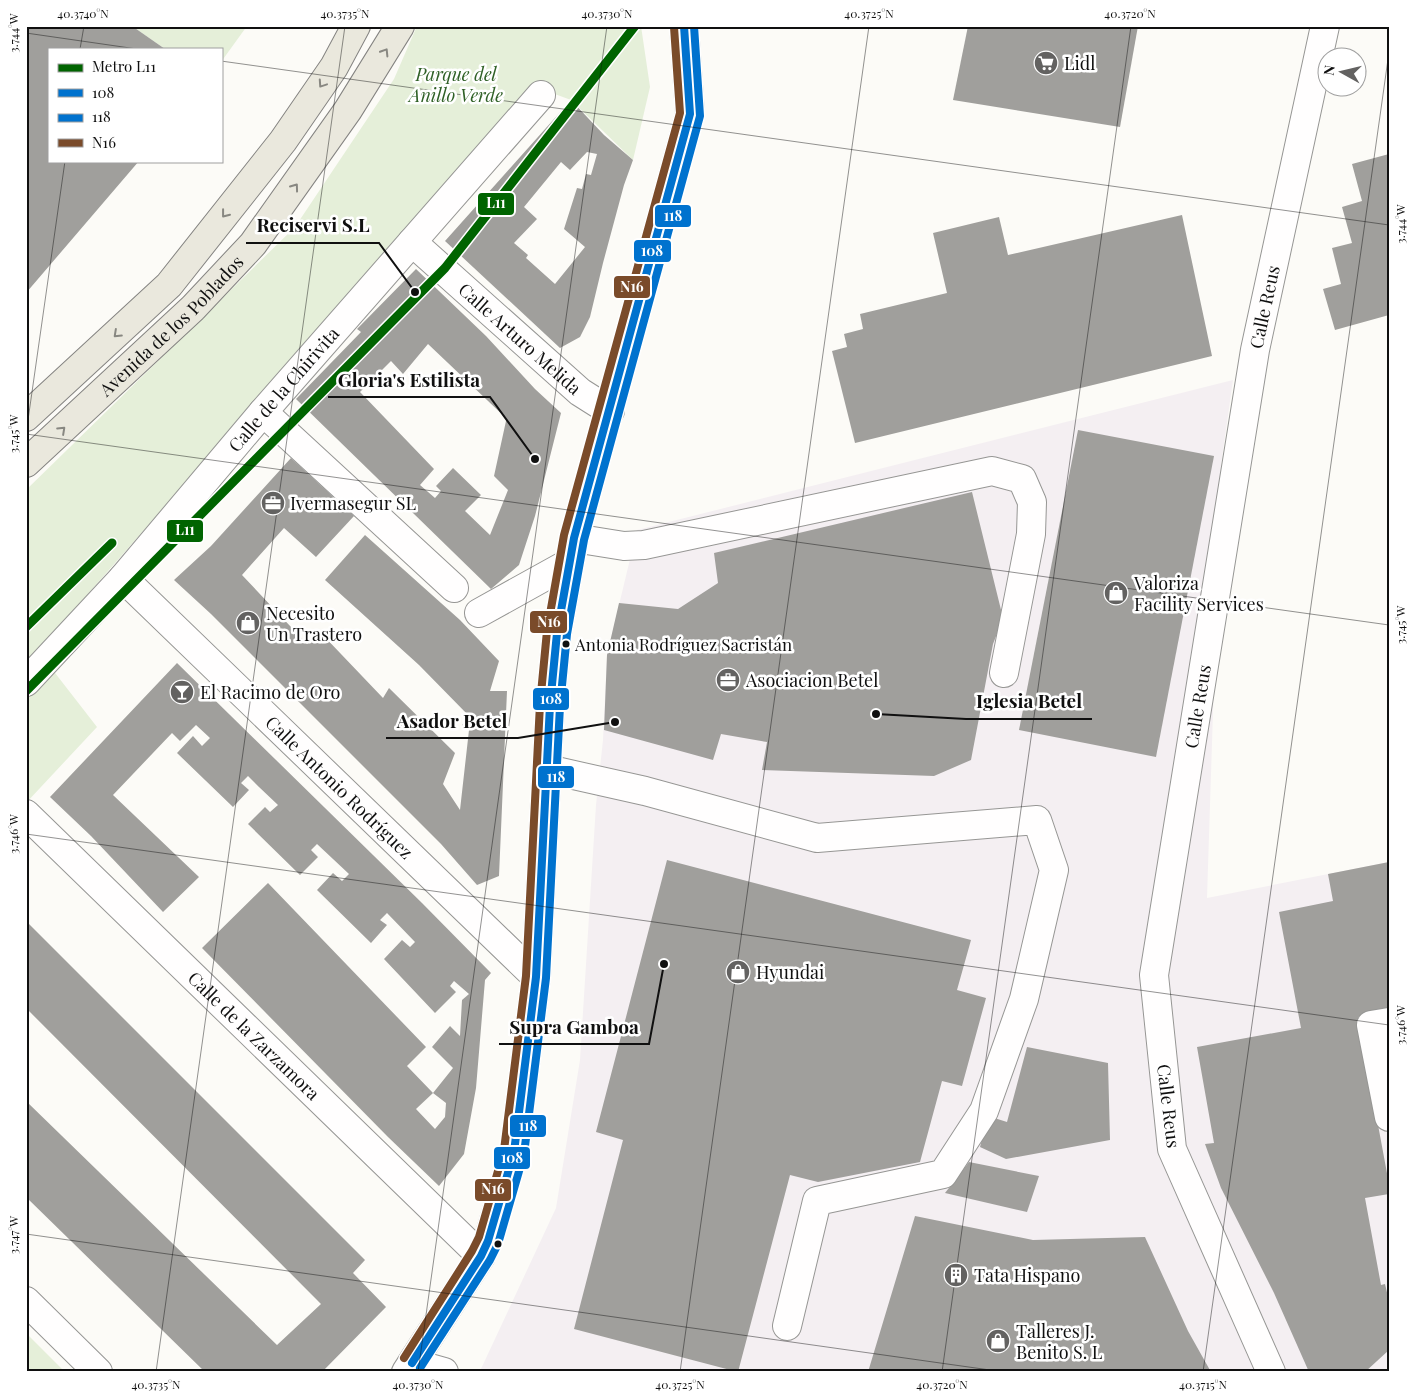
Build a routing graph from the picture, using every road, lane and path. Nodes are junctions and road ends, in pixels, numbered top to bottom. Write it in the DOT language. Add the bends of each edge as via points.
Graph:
graph roads {
  1 [pos="356,26"];
  2 [pos="400,26"];
  3 [pos="684,26"];
  4 [pos="1325,26"];
  5 [pos="541,95"];
  6 [pos="412,242"];
  7 [pos="610,411"];
  8 [pos="263,412"];
  9 [pos="26,417"];
  10 [pos="26,463"];
  11 [pos="572,550"];
  12 [pos="123,578"];
  13 [pos="454,588"];
  14 [pos="479,612"];
  15 [pos="1004,673"];
  16 [pos="26,682"];
  17 [pos="547,769"];
  18 [pos="26,814"];
  19 [pos="536,977"];
  20 [pos="1389,1022"];
  21 [pos="1389,1117"];
  22 [pos="481,1256"];
  23 [pos="26,1300"];
  24 [pos="787,1326"];
  25 [pos="409,1368"];
  26 [pos="98,1372"];
  27 [pos="444,1372"];
  28 [pos="1271,1372"];
  1 -- 9 [label="main road, Avenida de los Poblados, one-way" via="334,67 283,141 169,285"];
  10 -- 2 [label="main road, Avenida de los Poblados, one-way" via="193,308 253,244 348,110"];
  3 -- 7 [label="street" via="690,114"];
  4 -- 28 [label="street, Calle Reus" via="1255,350 1154,975 1172,1149"];
  5 -- 6 [label="street, Calle de la Chirivita"];
  6 -- 7 [label="street, Calle Arturo Melida" via="580,392"];
  6 -- 8 [label="street, Calle de la Chirivita"];
  7 -- 11 [label="street"];
  8 -- 12 [label="street, Calle de la Chirivita"];
  8 -- 13 [label="street"];
  11 -- 14 [label="street"];
  11 -- 15 [label="street" via="644,545 992,471 1022,480 1032,502 1031,534"];
  11 -- 17 [label="street" via="556,642"];
  12 -- 16 [label="street, Calle de la Chirivita"];
  12 -- 19 [label="street, Calle Antonio Rodríguez"];
  17 -- 19 [label="street"];
  17 -- 24 [label="street" via="645,791 817,838 1037,820 1054,870 1024,999 984,1111 943,1174 817,1201"];
  18 -- 22 [label="street, Calle de la Zarzamora"];
  19 -- 22 [label="street" via="514,1152"];
  20 -- 21 [label="street" via="1371,1025"];
  22 -- 25 [label="street"];
  23 -- 26 [label="street"];
  25 -- 27 [label="street"];
}
